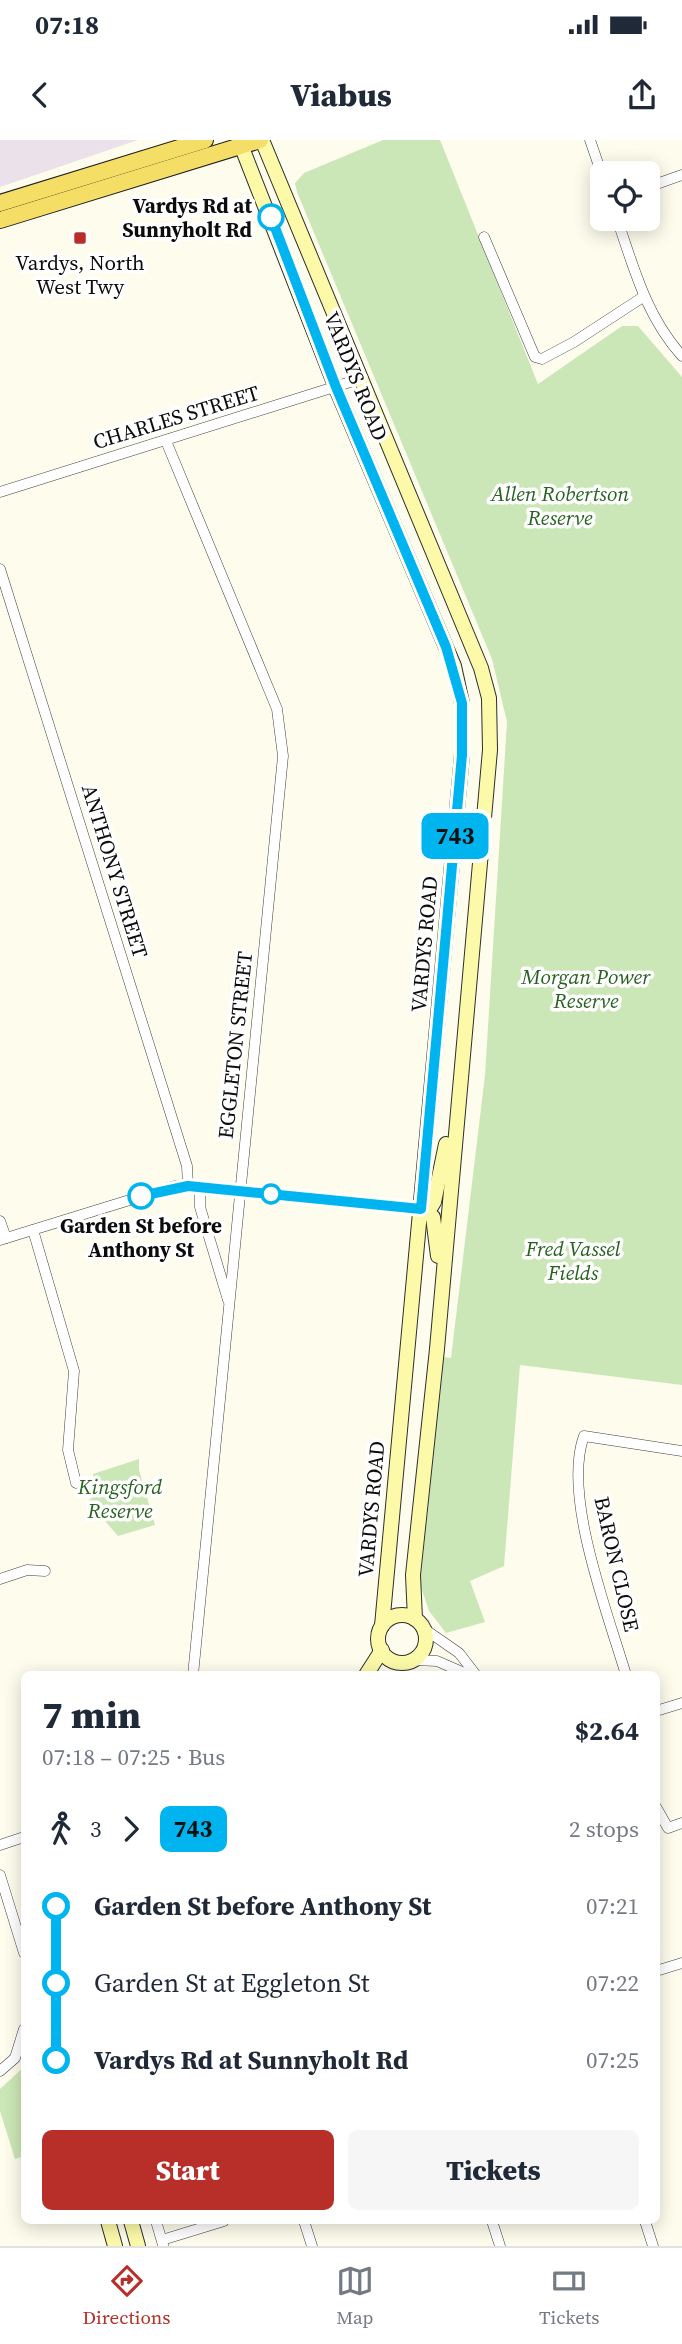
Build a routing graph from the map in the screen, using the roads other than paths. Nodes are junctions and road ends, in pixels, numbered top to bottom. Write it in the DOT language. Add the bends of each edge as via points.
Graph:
graph roads {
  1 [pos="205,140"];
  2 [pos="261,140"];
  3 [pos="590,140"];
  4 [pos="241,143"];
  5 [pos="597,161"];
  6 [pos="682,175"];
  7 [pos="660,183"];
  8 [pos="0,203"];
  9 [pos="0,220"];
  10 [pos="621,231"];
  11 [pos="484,237"];
  12 [pos="643,297"];
  13 [pos="682,356"];
  14 [pos="363,378"];
  15 [pos="336,387"];
  16 [pos="166,441"];
  17 [pos="0,492"];
  18 [pos="0,569"];
  19 [pos="460,1091"];
  20 [pos="188,1186"];
  21 [pos="200,1188"];
  22 [pos="240,1191"];
  23 [pos="421,1209"];
  24 [pos="0,1221"];
  25 [pos="33,1230"];
  26 [pos="3,1239"];
  27 [pos="442,1295"];
  28 [pos="230,1308"];
  29 [pos="682,1451"];
  30 [pos="76,1483"];
  31 [pos="45,1571"];
  32 [pos="0,1579"];
  33 [pos="419,1624"];
  34 [pos="382,1626"];
  35 [pos="382,1650"];
  36 [pos="402,1666"];
  37 [pos="194,1671"];
  38 [pos="369,1671"];
  39 [pos="460,1671"];
  40 [pos="473,1671"];
  41 [pos="624,1671"];
  42 [pos="682,1703"];
  43 [pos="660,1710"];
  44 [pos="660,1814"];
  45 [pos="682,1823"];
  46 [pos="21,1838"];
  47 [pos="0,1845"];
  48 [pos="0,1875"];
  49 [pos="21,1943"];
  50 [pos="682,1964"];
  51 [pos="660,1970"];
  52 [pos="21,2039"];
  53 [pos="0,2071"];
  54 [pos="109,2224"];
  55 [pos="132,2224"];
  56 [pos="157,2224"];
  57 [pos="217,2224"];
  58 [pos="305,2224"];
  59 [pos="493,2224"];
  60 [pos="646,2224"];
  61 [pos="163,2243"];
  62 [pos="115,2246"];
  63 [pos="138,2246"];
  64 [pos="312,2246"];
  65 [pos="500,2246"];
  66 [pos="653,2246"];
  1 -- 8 [label="main road"];
  2 -- 4 [label="main road"];
  2 -- 14 [label="main road, VARDYS ROAD"];
  3 -- 5 [label="street"];
  4 -- 9 [label="main road"];
  4 -- 15 [label="main road, VARDYS ROAD"];
  6 -- 7 [label="street"];
  10 -- 12 [label="street"];
  11 -- 12 [label="street" via="530,351 542,359"];
  12 -- 13 [label="street"];
  14 -- 15 [label="street, CHARLES STREET"];
  14 -- 19 [label="main road, VARDYS ROAD" via="481,667 489,698 490,750"];
  15 -- 16 [label="street, CHARLES STREET"];
  15 -- 23 [label="main road, VARDYS ROAD" via="446,647 462,703 462,755"];
  16 -- 17 [label="street, CHARLES STREET"];
  16 -- 22 [label="street, EGGLETON STREET" via="277,709 282,756"];
  18 -- 20 [label="street, ANTHONY STREET" via="187,1166"];
  19 -- 23 [label="main road" via="450,1113 436,1195 431,1208"];
  19 -- 27 [label="main road, VARDYS ROAD"];
  20 -- 21 [label="street"];
  20 -- 25 [label="street" via="162,1189"];
  21 -- 22 [label="street"];
  21 -- 28 [label="street" via="200,1207"];
  22 -- 23 [label="street"];
  22 -- 28 [label="street, EGGLETON STREET"];
  23 -- 27 [label="main road" via="430,1212 435,1222"];
  23 -- 34 [label="main road, VARDYS ROAD"];
  24 -- 26 [label="street"];
  25 -- 26 [label="street"];
  25 -- 30 [label="street" via="72,1359 68,1450"];
  27 -- 33 [label="main road, VARDYS ROAD" via="413,1575"];
  28 -- 37 [label="street, EGGLETON STREET"];
  29 -- 41 [label="street, BARON CLOSE" via="584,1436 579,1449 581,1508"];
  31 -- 32 [label="street" via="27,1570"];
  33 -- 34 [label="main road" via="394,1617"];
  33 -- 36 [label="main road" via="423,1650"];
  33 -- 40 [label="street" via="459,1653"];
  34 -- 35 [label="main road"];
  35 -- 36 [label="main road"];
  35 -- 38 [label="main road"];
  36 -- 39 [label="street" via="437,1661"];
  42 -- 43 [label="street"];
  44 -- 45 [label="street" via="668,1828"];
  46 -- 47 [label="street"];
  48 -- 49 [label="street"];
  50 -- 51 [label="street"];
  52 -- 53 [label="street" via="15,2058"];
  54 -- 62 [label="main road"];
  55 -- 63 [label="main road"];
  56 -- 61 [label="street"];
  57 -- 61 [label="street"];
  58 -- 64 [label="street"];
  59 -- 65 [label="street"];
  60 -- 66 [label="street"];
}
